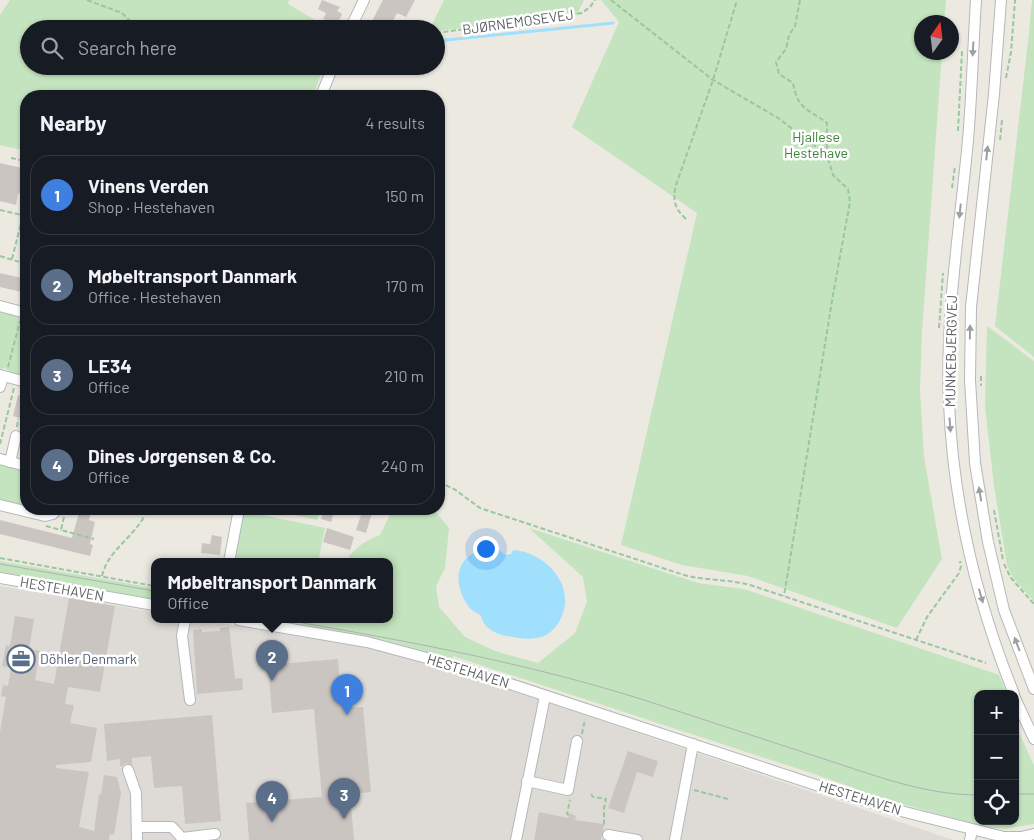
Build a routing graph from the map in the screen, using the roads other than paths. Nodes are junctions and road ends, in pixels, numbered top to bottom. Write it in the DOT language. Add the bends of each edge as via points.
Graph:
graph roads {
  1 [pos="364,0"];
  2 [pos="976,0"];
  3 [pos="1002,0"];
  4 [pos="354,20"];
  5 [pos="329,75"];
  6 [pos="323,90"];
  7 [pos="0,306"];
  8 [pos="20,311"];
  9 [pos="3,376"];
  10 [pos="20,384"];
  11 [pos="0,387"];
  12 [pos="16,436"];
  13 [pos="5,460"];
  14 [pos="20,464"];
  15 [pos="0,506"];
  16 [pos="20,510"];
  17 [pos="237,515"];
  18 [pos="230,558"];
  19 [pos="0,578"];
  20 [pos="151,604"];
  21 [pos="184,623"];
  22 [pos="256,623"];
  23 [pos="1034,689"];
  24 [pos="1012,690"];
  25 [pos="545,696"];
  26 [pos="190,700"];
  27 [pos="1019,707"];
  28 [pos="1034,739"];
  29 [pos="577,741"];
  30 [pos="693,744"];
  31 [pos="128,770"];
  32 [pos="527,781"];
  33 [pos="136,827"];
  34 [pos="215,834"];
  35 [pos="1034,834"];
  36 [pos="608,835"];
  37 [pos="971,835"];
  38 [pos="137,840"];
  39 [pos="516,840"];
  40 [pos="637,840"];
  41 [pos="676,840"];
  1 -- 4 [label="street"];
  2 -- 24 [label="street, MUNKEBJERGVEJ, one-way" via="968,138 950,311 949,402 953,464 968,549 996,647"];
  23 -- 3 [label="street, MUNKEBJERGVEJ, one-way" via="1004,610 988,542 975,463 970,380 970,307"];
  5 -- 6 [label="street"];
  7 -- 8 [label="street"];
  9 -- 10 [label="street"];
  9 -- 11 [label="street"];
  12 -- 13 [label="street"];
  13 -- 14 [label="street"];
  15 -- 16 [label="street"];
  17 -- 18 [label="street"];
  19 -- 20 [label="street, HESTEHAVEN"];
  21 -- 26 [label="street" via="182,636"];
  22 -- 25 [label="street, HESTEHAVEN" via="367,642 453,665"];
  25 -- 30 [label="street, HESTEHAVEN"];
  25 -- 32 [label="street"];
  27 -- 28 [label="street"];
  29 -- 32 [label="street" via="568,790"];
  30 -- 37 [label="street, HESTEHAVEN"];
  30 -- 41 [label="street"];
  31 -- 33 [label="street" via="136,793"];
  32 -- 39 [label="street"];
  33 -- 34 [label="street" via="172,827 182,838"];
  33 -- 38 [label="street"];
  35 -- 37 [label="street, HESTEHAVEN" via="1021,837"];
  36 -- 40 [label="street"];
}
